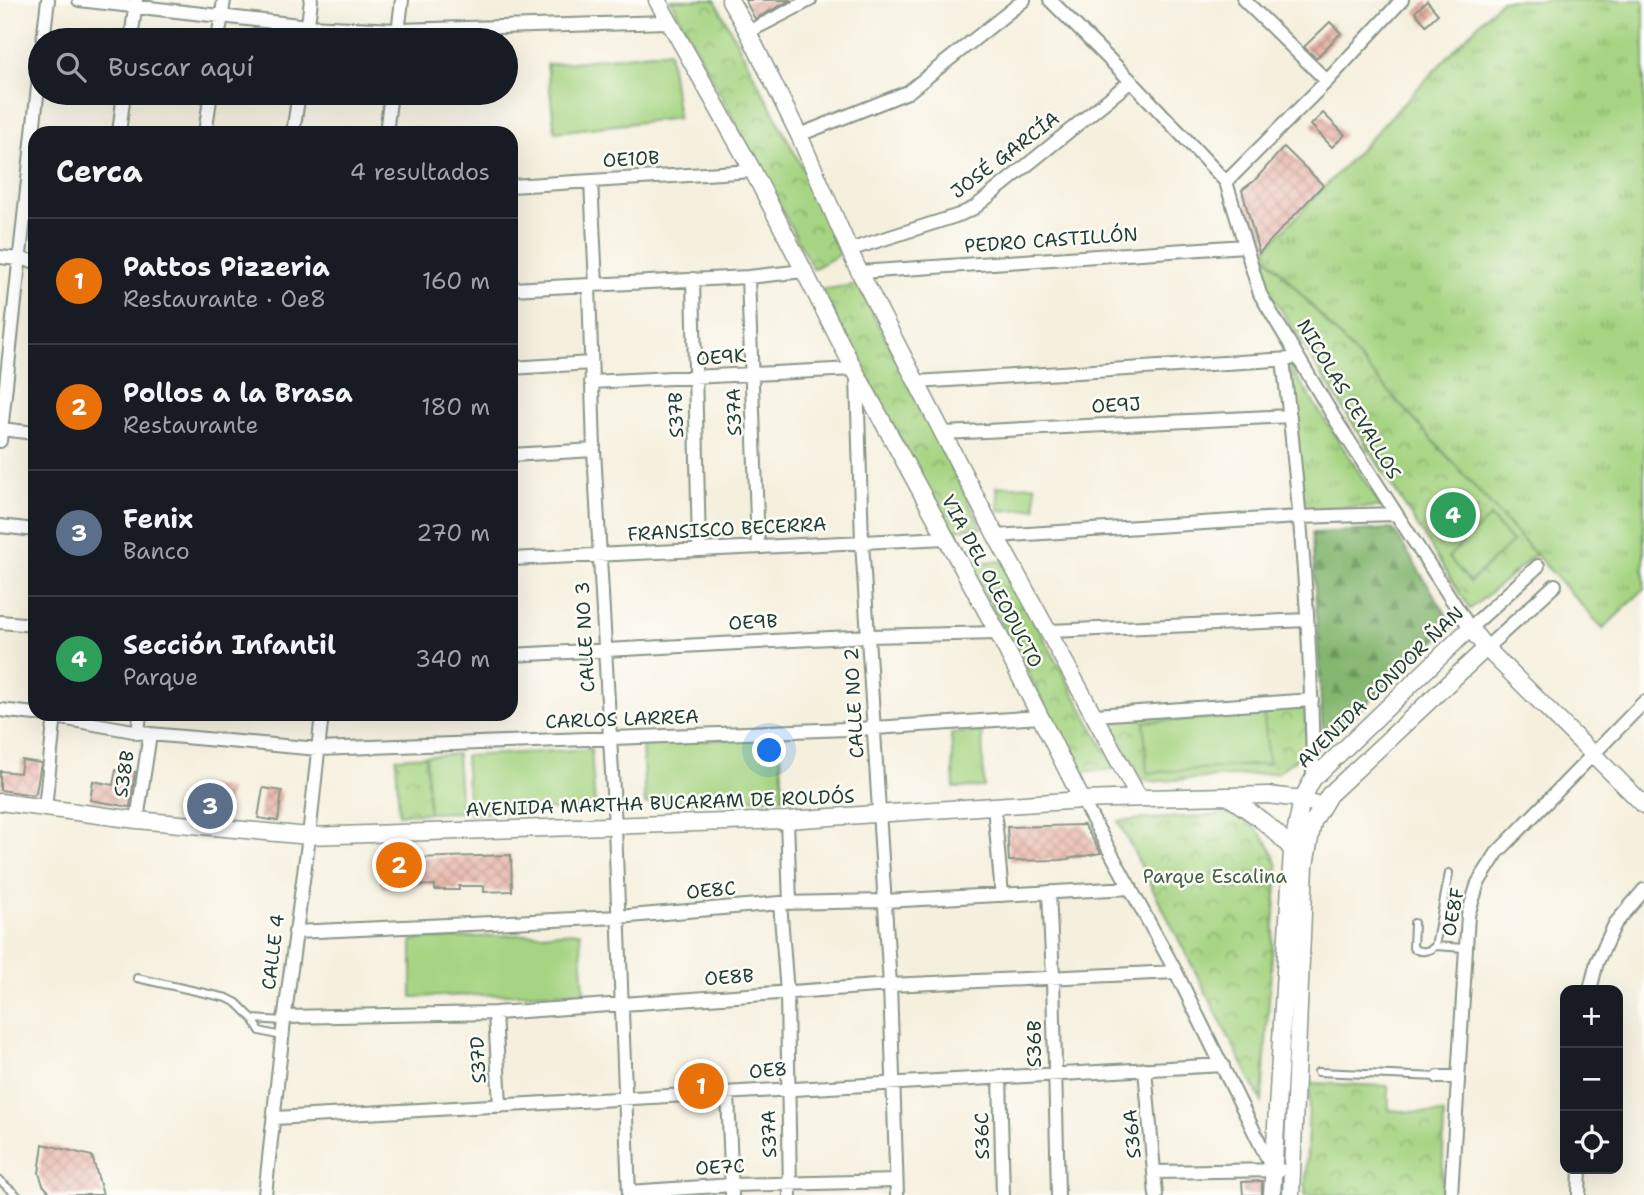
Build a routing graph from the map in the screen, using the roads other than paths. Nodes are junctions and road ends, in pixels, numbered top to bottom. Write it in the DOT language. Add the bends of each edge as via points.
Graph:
graph roads {
  1 [pos="48,0"];
  2 [pos="79,0"];
  3 [pos="223,0"];
  4 [pos="311,0"];
  5 [pos="402,0"];
  6 [pos="657,0"];
  7 [pos="730,0"];
  8 [pos="810,0"];
  9 [pos="1024,0"];
  10 [pos="1050,0"];
  11 [pos="1244,0"];
  12 [pos="1402,0"];
  13 [pos="136,2"];
  14 [pos="222,16"];
  15 [pos="668,22"];
  16 [pos="308,26"];
  17 [pos="44,28"];
  18 [pos="133,28"];
  19 [pos="220,28"];
  20 [pos="328,28"];
  21 [pos="399,28"];
  22 [pos="518,29"];
  23 [pos="748,32"];
  24 [pos="1131,81"];
  25 [pos="1327,81"];
  26 [pos="37,105"];
  27 [pos="122,105"];
  28 [pos="209,105"];
  29 [pos="297,105"];
  30 [pos="390,105"];
  31 [pos="35,126"];
  32 [pos="120,126"];
  33 [pos="206,126"];
  34 [pos="294,126"];
  35 [pos="387,126"];
  36 [pos="799,135"];
  37 [pos="753,171"];
  38 [pos="591,181"];
  39 [pos="1226,182"];
  40 [pos="518,186"];
  41 [pos="28,191"];
  42 [pos="1245,247"];
  43 [pos="849,250"];
  44 [pos="0,257"];
  45 [pos="19,259"];
  46 [pos="28,260"];
  47 [pos="804,271"];
  48 [pos="860,272"];
  49 [pos="748,277"];
  50 [pos="693,279"];
  51 [pos="593,285"];
  52 [pos="518,289"];
  53 [pos="1300,358"];
  54 [pos="1283,360"];
  55 [pos="591,363"];
  56 [pos="518,368"];
  57 [pos="855,372"];
  58 [pos="752,374"];
  59 [pos="695,378"];
  60 [pos="591,382"];
  61 [pos="916,382"];
  62 [pos="1290,415"];
  63 [pos="28,433"];
  64 [pos="944,433"];
  65 [pos="1,435"];
  66 [pos="594,450"];
  67 [pos="518,455"];
  68 [pos="1395,514"];
  69 [pos="1298,517"];
  70 [pos="0,526"];
  71 [pos="28,529"];
  72 [pos="996,536"];
  73 [pos="946,538"];
  74 [pos="862,541"];
  75 [pos="758,546"];
  76 [pos="699,550"];
  77 [pos="599,554"];
  78 [pos="518,559"];
  79 [pos="1538,566"];
  80 [pos="1555,585"];
  81 [pos="1307,620"];
  82 [pos="0,622"];
  83 [pos="28,624"];
  84 [pos="1470,628"];
  85 [pos="1050,631"];
  86 [pos="998,633"];
  87 [pos="869,636"];
  88 [pos="1486,648"];
  89 [pos="605,649"];
  90 [pos="518,655"];
  91 [pos="1312,700"];
  92 [pos="1644,702"];
  93 [pos="0,710"];
  94 [pos="28,713"];
  95 [pos="1094,715"];
  96 [pos="1040,717"];
  97 [pos="54,721"];
  98 [pos="85,721"];
  99 [pos="141,721"];
  100 [pos="321,721"];
  101 [pos="875,728"];
  102 [pos="144,733"];
  103 [pos="609,740"];
  104 [pos="318,749"];
  105 [pos="1594,755"];
  106 [pos="1313,779"];
  107 [pos="1227,796"];
  108 [pos="1139,798"];
  109 [pos="1302,799"];
  110 [pos="1082,800"];
  111 [pos="0,802"];
  112 [pos="1644,805"];
  113 [pos="994,806"];
  114 [pos="1321,806"];
  115 [pos="45,808"];
  116 [pos="880,814"];
  117 [pos="137,820"];
  118 [pos="787,820"];
  119 [pos="615,827"];
  120 [pos="309,836"];
  121 [pos="1292,850"];
  122 [pos="1449,873"];
  123 [pos="1130,888"];
  124 [pos="1644,890"];
  125 [pos="1049,892"];
  126 [pos="1002,895"];
  127 [pos="884,901"];
  128 [pos="785,903"];
  129 [pos="618,917"];
  130 [pos="1414,923"];
  131 [pos="295,932"];
  132 [pos="1435,946"];
  133 [pos="1465,948"];
  134 [pos="1176,972"];
  135 [pos="137,978"];
  136 [pos="1053,978"];
  137 [pos="890,985"];
  138 [pos="1591,985"];
  139 [pos="787,993"];
  140 [pos="621,1003"];
  141 [pos="495,1013"];
  142 [pos="253,1019"];
  143 [pos="284,1019"];
  144 [pos="282,1037"];
  145 [pos="1223,1065"];
  146 [pos="1145,1069"];
  147 [pos="1318,1072"];
  148 [pos="1054,1074"];
  149 [pos="1000,1076"];
  150 [pos="1438,1077"];
  151 [pos="1457,1077"];
  152 [pos="892,1083"];
  153 [pos="787,1088"];
  154 [pos="728,1093"];
  155 [pos="625,1097"];
  156 [pos="500,1106"];
  157 [pos="275,1118"];
  158 [pos="1273,1170"];
  159 [pos="1292,1171"];
  160 [pos="1154,1172"];
  161 [pos="1580,1174"];
  162 [pos="0,1181"];
  163 [pos="896,1181"];
  164 [pos="732,1190"];
  165 [pos="790,1190"];
  166 [pos="629,1194"];
  167 [pos="17,1195"];
  168 [pos="265,1195"];
  169 [pos="897,1195"];
  170 [pos="1003,1195"];
  171 [pos="1058,1195"];
  172 [pos="1156,1195"];
  173 [pos="1272,1195"];
  174 [pos="1292,1195"];
  175 [pos="1451,1195"];
  176 [pos="1579,1195"];
  1 -- 17 [label="street"];
  2 -- 13 [label="street"];
  3 -- 14 [label="street"];
  4 -- 16 [label="street"];
  5 -- 21 [label="street"];
  6 -- 15 [label="street, VIA DEL OLEODUCTO"];
  7 -- 23 [label="street, VIA DEL OLEODUCTO"];
  8 -- 23 [label="street"];
  9 -- 36 [label="street" via="908,92"];
  10 -- 24 [label="street, NICOLAS CEVALLOS"];
  11 -- 25 [label="street"];
  12 -- 25 [label="street"];
  13 -- 14 [label="street"];
  13 -- 18 [label="street"];
  14 -- 16 [label="street"];
  14 -- 19 [label="street"];
  15 -- 22 [label="street"];
  15 -- 37 [label="street, VIA DEL OLEODUCTO"];
  16 -- 20 [label="street"];
  23 -- 36 [label="street, VIA DEL OLEODUCTO"];
  24 -- 39 [label="street, NICOLAS CEVALLOS"];
  24 -- 43 [label="street, JOSÉ GARCÍA" via="974,208"];
  25 -- 39 [label="street"];
  26 -- 31 [label="street"];
  27 -- 32 [label="street"];
  28 -- 33 [label="street"];
  29 -- 34 [label="street"];
  30 -- 35 [label="street"];
  36 -- 43 [label="street, VIA DEL OLEODUCTO"];
  37 -- 38 [label="street, OE10B"];
  37 -- 47 [label="street, VIA DEL OLEODUCTO"];
  38 -- 40 [label="street, OE10B"];
  38 -- 51 [label="street, CALLE NO 3"];
  39 -- 42 [label="street, NICOLAS CEVALLOS"];
  41 -- 45 [label="street"];
  42 -- 48 [label="street, PEDRO CASTILLÓN"];
  42 -- 53 [label="street, NICOLAS CEVALLOS" via="1260,294"];
  43 -- 48 [label="street, VIA DEL OLEODUCTO"];
  44 -- 45 [label="street"];
  45 -- 46 [label="street"];
  45 -- 65 [label="street"];
  47 -- 49 [label="street"];
  47 -- 57 [label="street, VIA DEL OLEODUCTO"];
  48 -- 61 [label="street, VIA DEL OLEODUCTO"];
  49 -- 50 [label="street"];
  49 -- 58 [label="street, S37A"];
  50 -- 51 [label="street"];
  50 -- 59 [label="street, S37B"];
  51 -- 52 [label="street"];
  51 -- 55 [label="street, CALLE NO 3"];
  53 -- 54 [label="street"];
  53 -- 68 [label="street, NICOLAS CEVALLOS"];
  54 -- 61 [label="street"];
  54 -- 62 [label="street"];
  55 -- 56 [label="street"];
  55 -- 60 [label="street, CALLE NO 3"];
  57 -- 58 [label="street, OE9K"];
  57 -- 73 [label="street, VIA DEL OLEODUCTO"];
  57 -- 74 [label="street, CALLE NO 2"];
  58 -- 59 [label="street, OE9K"];
  58 -- 75 [label="street, S37A"];
  59 -- 60 [label="street, OE9K"];
  59 -- 76 [label="street, S37B"];
  60 -- 66 [label="street, CALLE NO 3"];
  61 -- 64 [label="street, VIA DEL OLEODUCTO"];
  62 -- 64 [label="street, OE9J"];
  62 -- 69 [label="street"];
  63 -- 65 [label="street"];
  64 -- 72 [label="street, VIA DEL OLEODUCTO"];
  66 -- 67 [label="street"];
  66 -- 77 [label="street, CALLE NO 3"];
  68 -- 69 [label="street"];
  68 -- 84 [label="street, NICOLAS CEVALLOS"];
  69 -- 72 [label="street"];
  69 -- 81 [label="street"];
  70 -- 71 [label="street"];
  72 -- 85 [label="street, VIA DEL OLEODUCTO"];
  73 -- 74 [label="street, FRANSISCO BECERRA"];
  73 -- 86 [label="street, VIA DEL OLEODUCTO"];
  74 -- 75 [label="street, FRANSISCO BECERRA"];
  74 -- 87 [label="street, CALLE NO 2"];
  75 -- 76 [label="street, FRANSISCO BECERRA"];
  76 -- 77 [label="street, FRANSISCO BECERRA"];
  77 -- 78 [label="street, FRANSISCO BECERRA"];
  77 -- 89 [label="street, CALLE NO 3"];
  79 -- 84 [label="street, AVENIDA CONDOR ÑAN"];
  80 -- 88 [label="street"];
  81 -- 85 [label="street"];
  81 -- 91 [label="street"];
  82 -- 83 [label="street"];
  84 -- 88 [label="street, NICOLAS CEVALLOS"];
  84 -- 106 [label="street, AVENIDA CONDOR ÑAN"];
  85 -- 95 [label="street, VIA DEL OLEODUCTO"];
  86 -- 87 [label="street, OE9B"];
  86 -- 96 [label="street, VIA DEL OLEODUCTO"];
  87 -- 89 [label="street, OE9B"];
  87 -- 101 [label="street, CALLE NO 2"];
  88 -- 105 [label="street, NICOLAS CEVALLOS"];
  88 -- 114 [label="street"];
  89 -- 90 [label="street, OE9B"];
  89 -- 103 [label="street, CALLE NO 3"];
  91 -- 95 [label="street"];
  91 -- 106 [label="street"];
  92 -- 105 [label="street, OE8F"];
  93 -- 94 [label="street, CARLOS LARREA"];
  95 -- 108 [label="street, VIA DEL OLEODUCTO"];
  96 -- 101 [label="street, CARLOS LARREA"];
  96 -- 110 [label="street, VIA DEL OLEODUCTO"];
  97 -- 115 [label="street"];
  98 -- 102 [label="street, CARLOS LARREA"];
  99 -- 102 [label="street, S38B"];
  100 -- 104 [label="street, CALLE 4"];
  101 -- 103 [label="street, CARLOS LARREA"];
  101 -- 116 [label="street, CALLE NO 2"];
  102 -- 104 [label="street, CARLOS LARREA"];
  102 -- 117 [label="street, S38B"];
  103 -- 104 [label="street, CARLOS LARREA"];
  103 -- 119 [label="street, CALLE NO 3"];
  104 -- 120 [label="street, CALLE 4"];
  105 -- 112 [label="street, NICOLAS CEVALLOS"];
  105 -- 133 [label="street, OE8F" via="1497,853 1478,884 1468,915"];
  106 -- 109 [label="street, AVENIDA CONDOR ÑAN"];
  107 -- 108 [label="street, AVENIDA MARTHA BUCARAM DE ROLDÓS"];
  107 -- 109 [label="street, AVENIDA MARTHA BUCARAM DE ROLDÓS"];
  107 -- 121 [label="street" via="1258,817"];
  108 -- 110 [label="street, AVENIDA MARTHA BUCARAM DE ROLDÓS"];
  109 -- 114 [label="street, AVENIDA MARTHA BUCARAM DE ROLDÓS"];
  109 -- 121 [label="street, AVENIDA CONDOR ÑAN"];
  110 -- 113 [label="street, AVENIDA MARTHA BUCARAM DE ROLDÓS"];
  110 -- 123 [label="street, VIA DEL OLEODUCTO"];
  111 -- 115 [label="street, AVENIDA MARTHA BUCARAM DE ROLDÓS"];
  113 -- 116 [label="street, AVENIDA MARTHA BUCARAM DE ROLDÓS"];
  113 -- 126 [label="street"];
  114 -- 159 [label="street" via="1312,822 1305,865"];
  115 -- 117 [label="street, AVENIDA MARTHA BUCARAM DE ROLDÓS"];
  116 -- 118 [label="street, AVENIDA MARTHA BUCARAM DE ROLDÓS"];
  116 -- 127 [label="street, CALLE NO 2"];
  117 -- 120 [label="street, AVENIDA MARTHA BUCARAM DE ROLDÓS"];
  118 -- 119 [label="street, AVENIDA MARTHA BUCARAM DE ROLDÓS"];
  118 -- 128 [label="street, S37A"];
  119 -- 120 [label="street, AVENIDA MARTHA BUCARAM DE ROLDÓS"];
  119 -- 129 [label="street, CALLE NO 3"];
  120 -- 131 [label="street, CALLE 4"];
  121 -- 158 [label="street, AVENIDA CONDOR ÑAN"];
  122 -- 132 [label="lane"];
  123 -- 125 [label="street, OE8C"];
  123 -- 134 [label="street, VIA DEL OLEODUCTO"];
  124 -- 138 [label="street" via="1615,924"];
  125 -- 126 [label="street, OE8C"];
  125 -- 136 [label="street, S36B"];
  126 -- 127 [label="street, OE8C"];
  127 -- 128 [label="street, OE8C"];
  127 -- 137 [label="street, CALLE NO 2"];
  128 -- 129 [label="street, OE8C"];
  128 -- 139 [label="street, S37A"];
  129 -- 131 [label="street, OE8C"];
  129 -- 140 [label="street, CALLE NO 3"];
  130 -- 132 [label="lane" via="1414,950"];
  131 -- 143 [label="street, CALLE 4"];
  132 -- 133 [label="lane"];
  133 -- 151 [label="street, OE8F"];
  134 -- 136 [label="street, OE8B"];
  134 -- 145 [label="street, VIA DEL OLEODUCTO"];
  135 -- 142 [label="lane" via="228,998"];
  136 -- 137 [label="street, OE8B"];
  136 -- 148 [label="street, S36B"];
  137 -- 139 [label="street, OE8B"];
  137 -- 152 [label="street, CALLE NO 2"];
  139 -- 140 [label="street, OE8B"];
  139 -- 153 [label="street, S37A"];
  140 -- 141 [label="street, OE8B"];
  140 -- 155 [label="street, CALLE NO 3"];
  141 -- 143 [label="street, OE8B"];
  141 -- 156 [label="street, S37D"];
  142 -- 143 [label="lane"];
  142 -- 144 [label="lane" via="260,1031"];
  143 -- 144 [label="street, CALLE 4"];
  144 -- 157 [label="street, CALLE 4"];
  145 -- 146 [label="street, OE8"];
  145 -- 158 [label="street, VIA DEL OLEODUCTO"];
  146 -- 148 [label="street, OE8"];
  146 -- 160 [label="street, S36A"];
  147 -- 150 [label="lane"];
  148 -- 149 [label="street, OE8"];
  148 -- 171 [label="street, S36B"];
  149 -- 152 [label="street, OE8"];
  149 -- 170 [label="street, S36C"];
  150 -- 151 [label="street"];
  151 -- 175 [label="street, OE8F"];
  152 -- 153 [label="street, OE8"];
  152 -- 163 [label="street, CALLE NO 2"];
  153 -- 154 [label="street, OE8"];
  153 -- 165 [label="street, S37A"];
  154 -- 155 [label="street, OE8"];
  154 -- 164 [label="street"];
  155 -- 156 [label="street, OE8"];
  155 -- 166 [label="street, CALLE NO 3"];
  156 -- 157 [label="street, OE8"];
  157 -- 168 [label="street, CALLE 4"];
  158 -- 159 [label="street"];
  158 -- 160 [label="street"];
  158 -- 173 [label="street, AVENIDA CONDOR ÑAN"];
  159 -- 174 [label="street"];
  160 -- 172 [label="street, S36A"];
  161 -- 176 [label="street"];
  162 -- 167 [label="lane"];
  163 -- 165 [label="street, OE7C"];
  163 -- 169 [label="street, CALLE NO 2"];
  164 -- 165 [label="street, OE7C"];
  164 -- 166 [label="street, OE7C"];
}
